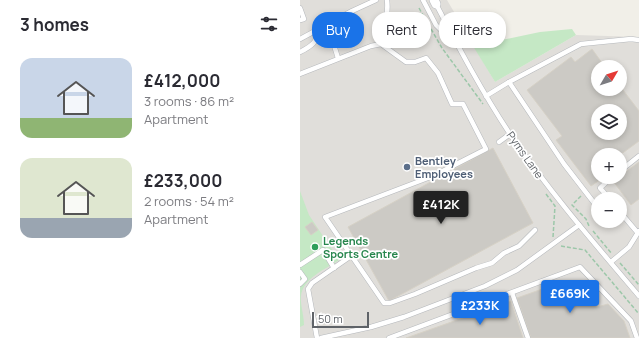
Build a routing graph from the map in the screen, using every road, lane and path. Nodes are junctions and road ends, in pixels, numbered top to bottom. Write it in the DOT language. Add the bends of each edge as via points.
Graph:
graph roads {
  1 [pos="376,0"];
  2 [pos="387,0"];
  3 [pos="423,0"];
  4 [pos="435,2"];
  5 [pos="300,8"];
  6 [pos="350,12"];
  7 [pos="387,12"];
  8 [pos="440,12"];
  9 [pos="300,20"];
  10 [pos="439,28"];
  11 [pos="312,33"];
  12 [pos="300,40"];
  13 [pos="639,40"];
  14 [pos="312,45"];
  15 [pos="372,46"];
  16 [pos="335,48"];
  17 [pos="387,48"];
  18 [pos="459,48"];
  19 [pos="300,52"];
  20 [pos="338,58"];
  21 [pos="300,74"];
  22 [pos="509,82"];
  23 [pos="486,96"];
  24 [pos="510,134"];
  25 [pos="499,142"];
  26 [pos="639,156"];
  27 [pos="627,165"];
  28 [pos="604,184"];
  29 [pos="586,192"];
  30 [pos="604,192"];
  31 [pos="591,199"];
  32 [pos="627,219"];
  33 [pos="579,225"];
  34 [pos="535,230"];
  35 [pos="638,231"];
  36 [pos="351,256"];
  37 [pos="616,258"];
  38 [pos="611,262"];
  39 [pos="300,265"];
  40 [pos="334,268"];
  41 [pos="300,272"];
  42 [pos="300,284"];
  43 [pos="639,285"];
  44 [pos="512,293"];
  45 [pos="639,296"];
  46 [pos="332,337"];
  47 [pos="317,338"];
  48 [pos="321,338"];
  49 [pos="389,338"];
  50 [pos="528,338"];
  51 [pos="637,338"];
  1 -- 6 [label="lane"];
  2 -- 7 [label="lane"];
  3 -- 10 [label="lane"];
  4 -- 8 [label="lane, Pyms Lane"];
  5 -- 9 [label="lane" via="304,19"];
  11 -- 12 [label="lane"];
  13 -- 22 [label="lane" via="580,44"];
  14 -- 19 [label="lane"];
  15 -- 20 [label="lane"];
  16 -- 20 [label="lane"];
  17 -- 36 [label="lane" via="406,62 426,58 438,73 452,104 463,104 486,149 434,176 325,217"];
  18 -- 23 [label="lane, Pyms Lane"];
  20 -- 21 [label="lane"];
  22 -- 23 [label="lane"];
  22 -- 29 [label="lane"];
  23 -- 24 [label="lane, Pyms Lane"];
  24 -- 25 [label="lane"];
  24 -- 33 [label="lane, Pyms Lane"];
  26 -- 27 [label="lane"];
  28 -- 30 [label="lane" via="600,188"];
  29 -- 31 [label="lane"];
  29 -- 37 [label="path" via="572,205"];
  32 -- 35 [label="lane"];
  33 -- 38 [label="lane, Pyms Lane"];
  33 -- 46 [label="lane" via="518,270 492,283 404,317"];
  34 -- 36 [label="lane" via="519,246 504,253 492,263 390,303 384,303"];
  35 -- 37 [label="lane" via="634,241"];
  36 -- 40 [label="lane"];
  37 -- 38 [label="lane"];
  37 -- 43 [label="path"];
  38 -- 45 [label="lane, Pyms Lane"];
  39 -- 40 [label="lane" via="323,250"];
  40 -- 47 [label="lane" via="312,283 308,289"];
  41 -- 42 [label="lane" via="305,279"];
  44 -- 49 [label="lane"];
  44 -- 50 [label="lane"];
  44 -- 51 [label="lane" via="580,267 631,321"];
  46 -- 48 [label="lane"];
}
